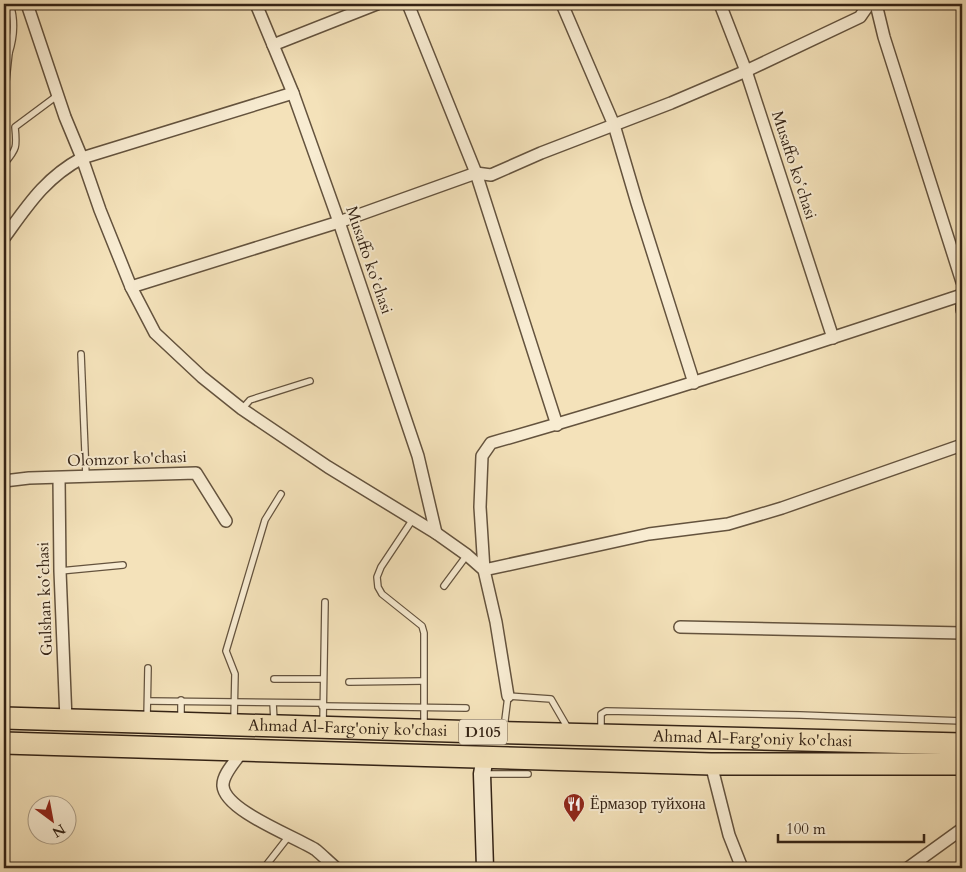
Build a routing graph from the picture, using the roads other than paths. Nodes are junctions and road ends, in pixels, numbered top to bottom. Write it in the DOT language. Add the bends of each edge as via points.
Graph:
graph roads {
  1 [pos="10,4"];
  2 [pos="27,4"];
  3 [pos="256,4"];
  4 [pos="377,4"];
  5 [pos="408,4"];
  6 [pos="562,4"];
  7 [pos="720,4"];
  8 [pos="869,4"];
  9 [pos="876,4"];
  10 [pos="4,41"];
  11 [pos="273,45"];
  12 [pos="9,53"];
  13 [pos="746,71"];
  14 [pos="6,74"];
  15 [pos="293,93"];
  16 [pos="58,95"];
  17 [pos="4,100"];
  18 [pos="614,125"];
  19 [pos="82,158"];
  20 [pos="4,164"];
  21 [pos="476,173"];
  22 [pos="339,222"];
  23 [pos="4,238"];
  24 [pos="962,282"];
  25 [pos="131,287"];
  26 [pos="962,295"];
  27 [pos="962,303"];
  28 [pos="962,310"];
  29 [pos="833,338"];
  30 [pos="81,354"];
  31 [pos="310,381"];
  32 [pos="694,383"];
  33 [pos="242,408"];
  34 [pos="557,424"];
  35 [pos="962,446"];
  36 [pos="86,476"];
  37 [pos="59,478"];
  38 [pos="4,481"];
  39 [pos="281,494"];
  40 [pos="413,519"];
  41 [pos="226,521"];
  42 [pos="436,532"];
  43 [pos="467,555"];
  44 [pos="123,565"];
  45 [pos="484,570"];
  46 [pos="60,571"];
  47 [pos="444,586"];
  48 [pos="325,602"];
  49 [pos="680,627"];
  50 [pos="962,634"];
  51 [pos="148,668"];
  52 [pos="274,679"];
  53 [pos="323,679"];
  54 [pos="423,681"];
  55 [pos="350,682"];
  56 [pos="508,696"];
  57 [pos="181,700"];
  58 [pos="148,701"];
  59 [pos="234,703"];
  60 [pos="273,703"];
  61 [pos="322,705"];
  62 [pos="423,708"];
  63 [pos="466,708"];
  64 [pos="4,718"];
  65 [pos="66,720"];
  66 [pos="962,721"];
  67 [pos="147,722"];
  68 [pos="181,723"];
  69 [pos="234,725"];
  70 [pos="274,726"];
  71 [pos="323,728"];
  72 [pos="424,731"];
  73 [pos="482,732"];
  74 [pos="504,732"];
  75 [pos="572,734"];
  76 [pos="602,734"];
  77 [pos="4,743"];
  78 [pos="962,744"];
  79 [pos="243,750"];
  80 [pos="711,764"];
  81 [pos="962,764"];
  82 [pos="484,766"];
  83 [pos="528,774"];
  84 [pos="962,829"];
  85 [pos="289,836"];
  86 [pos="264,868"];
  87 [pos="336,868"];
  88 [pos="485,868"];
  89 [pos="742,868"];
  90 [pos="908,868"];
  1 -- 12 [label="lane" via="14,39"];
  2 -- 16 [label="street"];
  3 -- 11 [label="street, Musaffo koʻchasi"];
  4 -- 11 [label="street"];
  5 -- 21 [label="street"];
  6 -- 18 [label="street"];
  7 -- 13 [label="street, Musaffo koʻchasi"];
  8 -- 13 [label="street" via="860,17"];
  9 -- 24 [label="street"];
  10 -- 12 [label="lane"];
  11 -- 15 [label="street, Musaffo koʻchasi"];
  12 -- 14 [label="lane"];
  13 -- 18 [label="street"];
  13 -- 29 [label="street, Musaffo koʻchasi"];
  14 -- 17 [label="lane"];
  15 -- 19 [label="street"];
  15 -- 22 [label="street, Musaffo koʻchasi"];
  16 -- 19 [label="street"];
  16 -- 20 [label="lane" via="15,126 15,152"];
  18 -- 21 [label="street" via="492,176"];
  18 -- 32 [label="street"];
  19 -- 23 [label="street" via="64,168 35,195"];
  19 -- 25 [label="street"];
  21 -- 22 [label="street"];
  21 -- 34 [label="street"];
  22 -- 25 [label="street"];
  22 -- 42 [label="street, Musaffo koʻchasi" via="418,456"];
  25 -- 33 [label="street" via="155,333 202,377"];
  26 -- 29 [label="street"];
  27 -- 28 [label="street"];
  29 -- 32 [label="street"];
  30 -- 36 [label="lane"];
  31 -- 33 [label="lane" via="250,400"];
  32 -- 34 [label="street"];
  33 -- 40 [label="street" via="328,467"];
  34 -- 45 [label="street" via="490,443 482,456 480,507"];
  35 -- 45 [label="street" via="728,524 649,534"];
  36 -- 37 [label="street, Olomzor ko'chasi"];
  36 -- 41 [label="street, Olomzor ko'chasi" via="196,473"];
  37 -- 38 [label="street, Olomzor ko'chasi"];
  37 -- 46 [label="street, Gulshan koʻchasi"];
  39 -- 59 [label="lane" via="265,520 226,651 235,674"];
  40 -- 42 [label="street"];
  40 -- 54 [label="lane" via="380,567 377,577 382,594 422,626"];
  42 -- 43 [label="street"];
  43 -- 45 [label="street"];
  43 -- 47 [label="lane"];
  44 -- 46 [label="lane"];
  45 -- 56 [label="street"];
  46 -- 65 [label="street, Gulshan koʻchasi"];
  48 -- 53 [label="lane"];
  49 -- 50 [label="street"];
  51 -- 58 [label="lane"];
  52 -- 53 [label="lane"];
  53 -- 61 [label="lane"];
  54 -- 55 [label="lane"];
  54 -- 62 [label="lane"];
  56 -- 74 [label="lane"];
  56 -- 75 [label="lane" via="551,698"];
  57 -- 58 [label="lane"];
  57 -- 59 [label="lane"];
  57 -- 68 [label="lane"];
  58 -- 67 [label="lane"];
  59 -- 60 [label="lane"];
  59 -- 69 [label="lane"];
  60 -- 61 [label="lane"];
  60 -- 70 [label="lane"];
  61 -- 62 [label="lane"];
  61 -- 71 [label="lane"];
  62 -- 63 [label="lane"];
  62 -- 72 [label="lane"];
  64 -- 65 [label="highway, Ahmad Al-Farg'oniy ko'chasi / D105"];
  65 -- 67 [label="highway, Ahmad Al-Farg'oniy ko'chasi / D105"];
  66 -- 76 [label="lane" via="606,711 601,714"];
  67 -- 68 [label="highway, Ahmad Al-Farg'oniy ko'chasi / D105"];
  68 -- 69 [label="highway, Ahmad Al-Farg'oniy ko'chasi / D105"];
  69 -- 70 [label="highway, Ahmad Al-Farg'oniy ko'chasi / D105"];
  70 -- 71 [label="highway, Ahmad Al-Farg'oniy ko'chasi / D105"];
  71 -- 72 [label="highway, Ahmad Al-Farg'oniy ko'chasi / D105"];
  72 -- 73 [label="highway, Ahmad Al-Farg'oniy ko'chasi / D105"];
  73 -- 74 [label="highway, Ahmad Al-Farg'oniy ko'chasi / D105"];
  73 -- 82 [label="highway"];
  74 -- 75 [label="highway, Ahmad Al-Farg'oniy ko'chasi / D105"];
  75 -- 76 [label="highway, Ahmad Al-Farg'oniy ko'chasi / D105"];
  76 -- 78 [label="highway, Ahmad Al-Farg'oniy ko'chasi / D105"];
  77 -- 79 [label="highway, Ahmad Al-Farg'oniy ko'chasi / D105"];
  79 -- 82 [label="highway, Ahmad Al-Farg'oniy ko'chasi / D105"];
  79 -- 85 [label="street" via="222,785 225,792 241,810"];
  80 -- 81 [label="highway, Ahmad Al-Farg'oniy ko'chasi / D105"];
  80 -- 82 [label="highway, Ahmad Al-Farg'oniy ko'chasi / D105"];
  80 -- 89 [label="street" via="729,835"];
  82 -- 83 [label="lane"];
  82 -- 88 [label="main road"];
  84 -- 90 [label="street"];
  85 -- 86 [label="lane"];
  85 -- 87 [label="street" via="315,850"];
}
